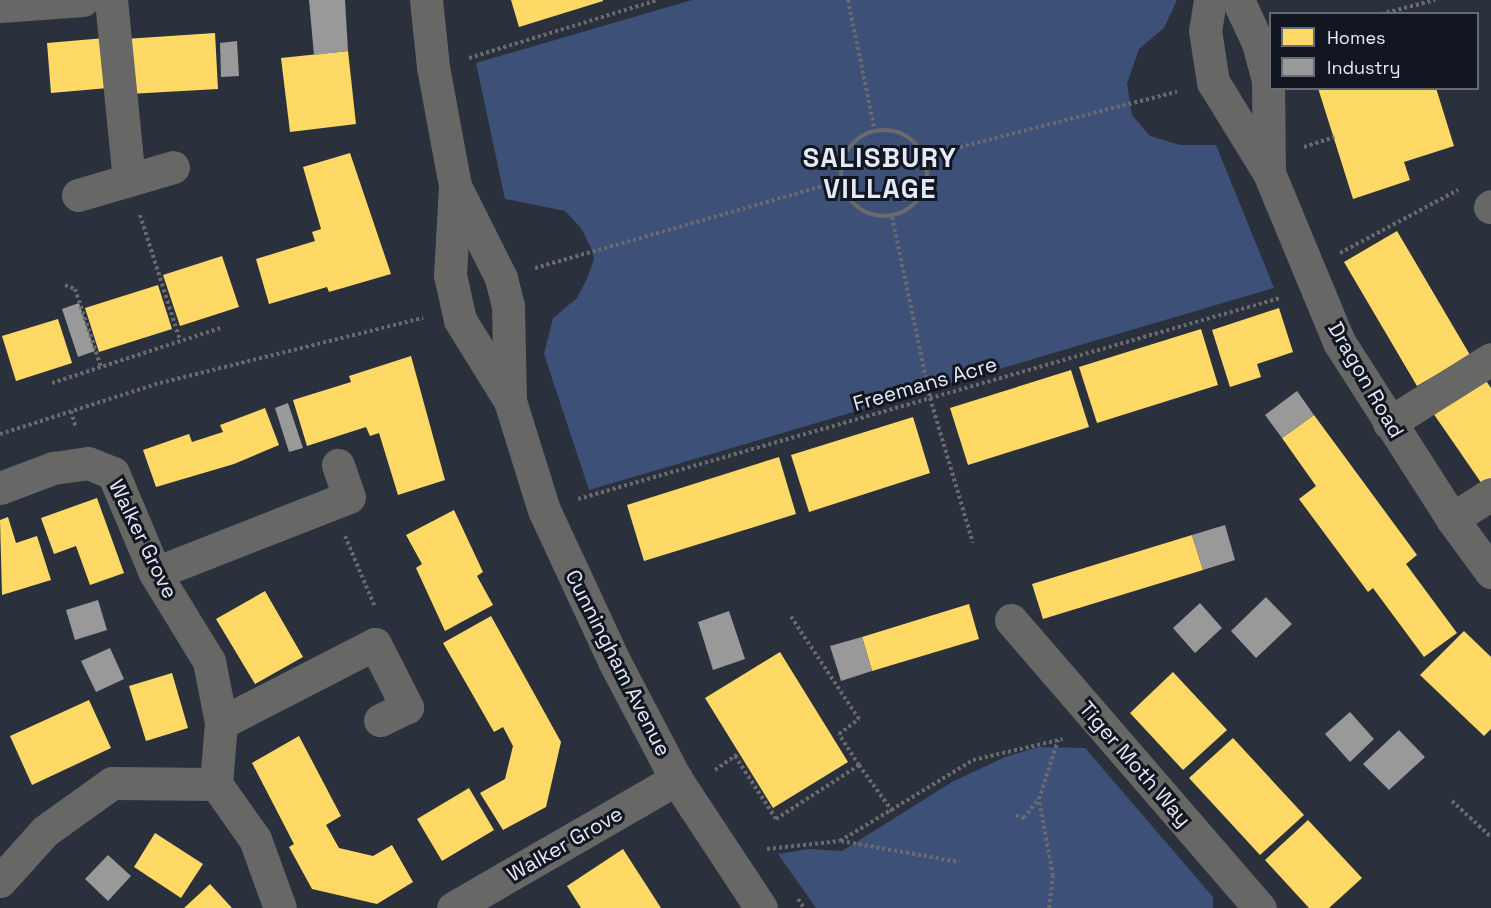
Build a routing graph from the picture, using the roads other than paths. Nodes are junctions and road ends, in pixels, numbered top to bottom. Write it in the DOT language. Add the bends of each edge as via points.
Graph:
graph roads {
  1 [pos="111,0"];
  2 [pos="426,0"];
  3 [pos="1210,0"];
  4 [pos="1238,0"];
  5 [pos="70,1"];
  6 [pos="0,6"];
  7 [pos="173,167"];
  8 [pos="1269,173"];
  9 [pos="129,180"];
  10 [pos="455,186"];
  11 [pos="78,195"];
  12 [pos="1491,359"];
  13 [pos="510,401"];
  14 [pos="1389,423"];
  15 [pos="338,465"];
  16 [pos="0,488"];
  17 [pos="1491,494"];
  18 [pos="1452,519"];
  19 [pos="1491,572"];
  20 [pos="155,573"];
  21 [pos="1011,620"];
  22 [pos="380,720"];
  23 [pos="221,723"];
  24 [pos="676,779"];
  25 [pos="216,784"];
  26 [pos="0,882"];
  27 [pos="280,908"];
  28 [pos="453,908"];
  29 [pos="761,908"];
  30 [pos="1260,908"];
  1 -- 9 [label="street"];
  2 -- 10 [label="street, Cunningham Avenue" via="433,67"];
  3 -- 8 [label="street, Dragon Road" via="1205,30 1213,82"];
  4 -- 8 [label="street, Dragon Road" via="1258,44 1268,80"];
  5 -- 6 [label="street"];
  7 -- 9 [label="street"];
  8 -- 14 [label="street, Dragon Road" via="1339,342"];
  9 -- 11 [label="street"];
  10 -- 13 [label="street, Cunningham Avenue" via="501,278 508,306"];
  10 -- 13 [label="street, Cunningham Avenue" via="450,275 460,320"];
  12 -- 14 [label="street"];
  13 -- 24 [label="street, Cunningham Avenue" via="544,510 614,661"];
  14 -- 18 [label="street, Dragon Road"];
  15 -- 20 [label="street" via="350,497"];
  16 -- 20 [label="street, Walker Grove" via="53,468 88,463 113,473"];
  17 -- 18 [label="street"];
  18 -- 19 [label="street, Dragon Road"];
  20 -- 23 [label="street, Walker Grove" via="209,661"];
  21 -- 30 [label="street, Tiger Moth Way"];
  22 -- 23 [label="street" via="407,707 375,644"];
  23 -- 25 [label="street, Walker Grove"];
  24 -- 28 [label="street, Walker Grove"];
  24 -- 29 [label="street, Cunningham Avenue"];
  25 -- 26 [label="street" via="112,783 45,831"];
  25 -- 27 [label="street" via="255,839"];
}
